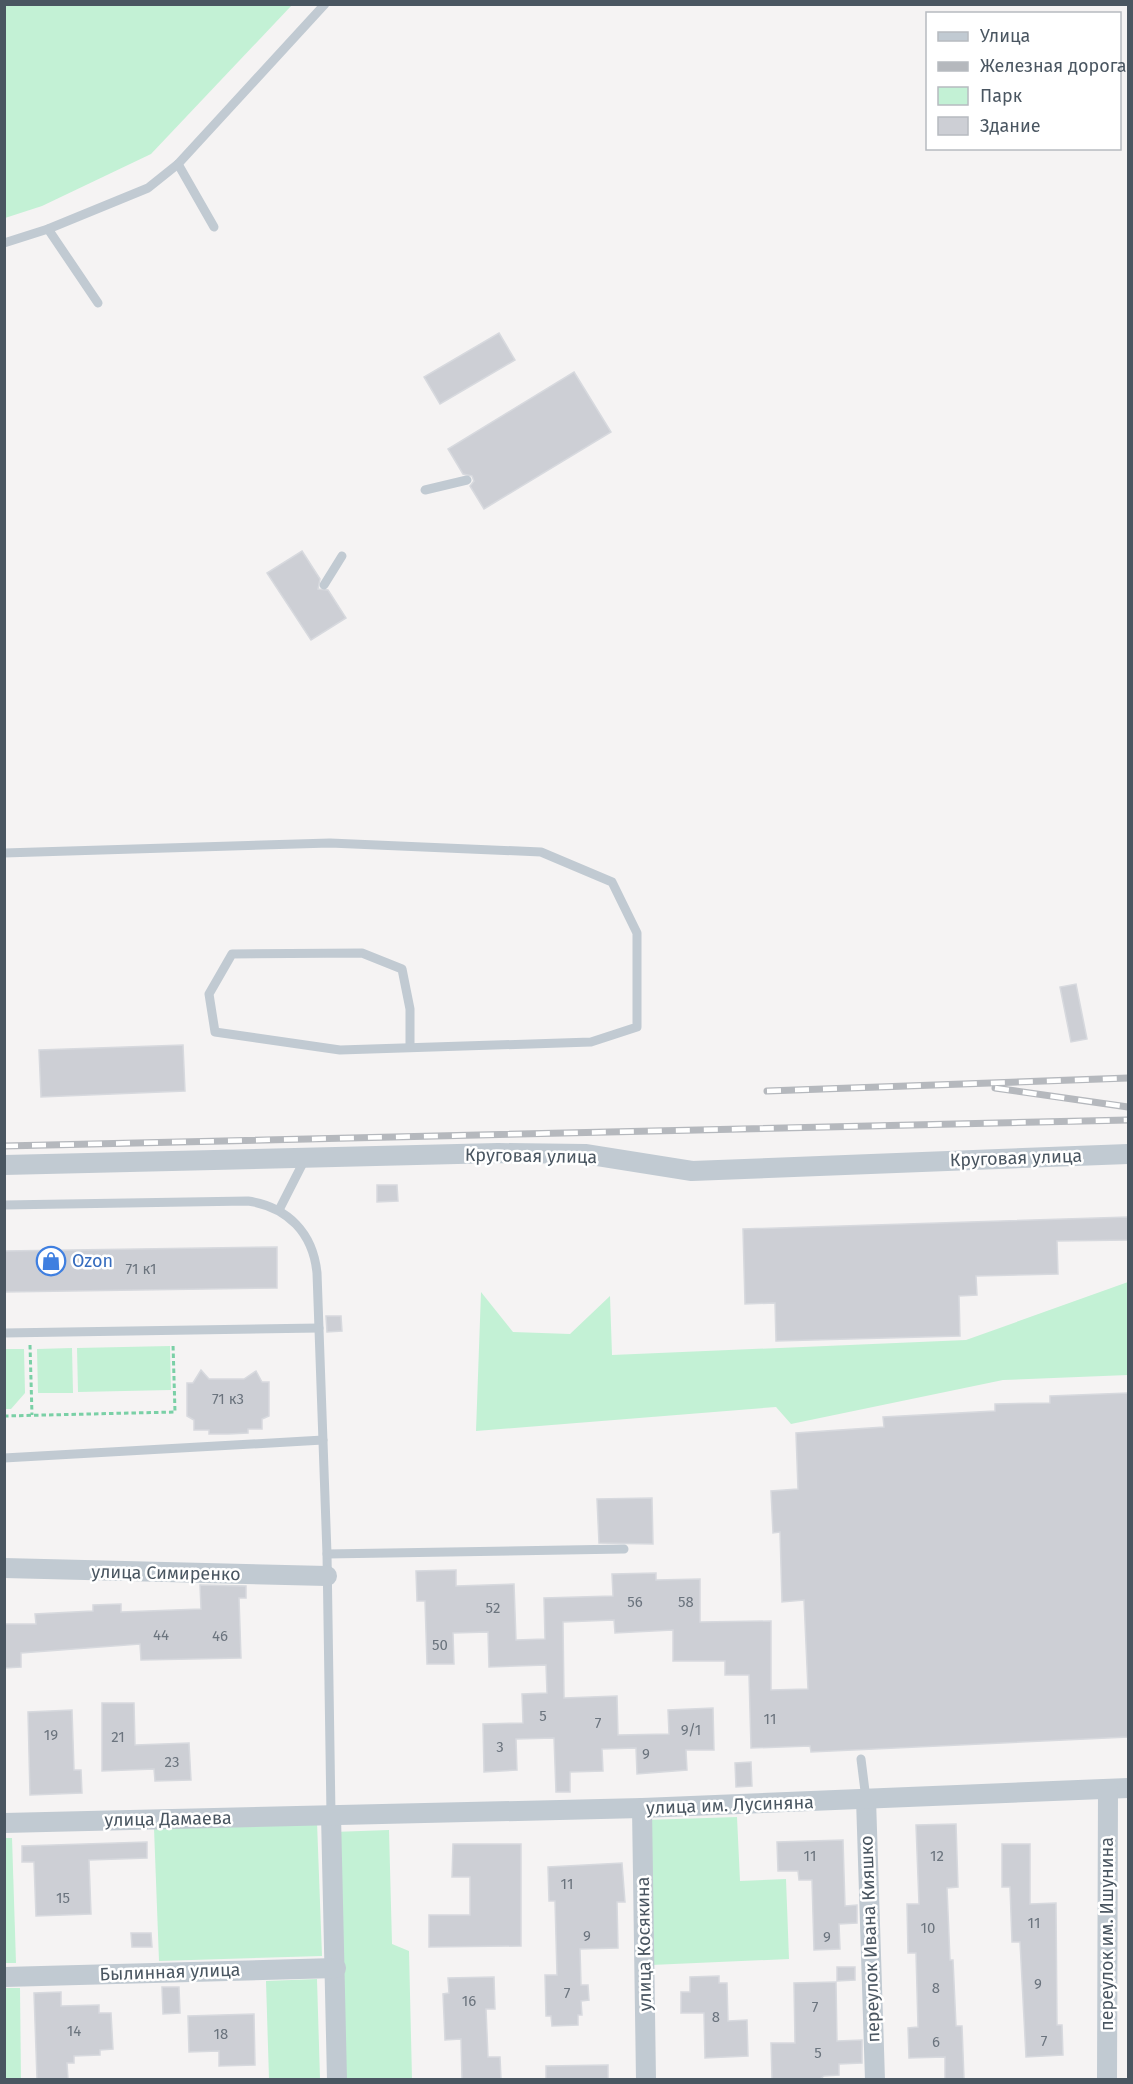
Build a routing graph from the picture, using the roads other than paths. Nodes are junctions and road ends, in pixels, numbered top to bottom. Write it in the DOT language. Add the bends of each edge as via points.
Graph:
graph roads {
  1 [pos="326,4"];
  2 [pos="178,164"];
  3 [pos="214,227"];
  4 [pos="48,229"];
  5 [pos="4,243"];
  6 [pos="98,303"];
  7 [pos="467,480"];
  8 [pos="425,490"];
  9 [pos="342,556"];
  10 [pos="324,585"];
  11 [pos="4,853"];
  12 [pos="410,1047"];
  13 [pos="1128,1154"];
  14 [pos="306,1157"];
  15 [pos="4,1165"];
  16 [pos="4,1205"];
  17 [pos="279,1210"];
  18 [pos="319,1328"];
  19 [pos="4,1333"];
  20 [pos="323,1440"];
  21 [pos="4,1458"];
  22 [pos="624,1549"];
  23 [pos="327,1554"];
  24 [pos="4,1568"];
  25 [pos="327,1576"];
  26 [pos="861,1759"];
  27 [pos="1128,1788"];
  28 [pos="1108,1789"];
  29 [pos="866,1800"];
  30 [pos="642,1808"];
  31 [pos="331,1815"];
  32 [pos="4,1823"];
  33 [pos="336,1968"];
  34 [pos="4,1977"];
  35 [pos="337,2079"];
  36 [pos="646,2079"];
  37 [pos="875,2079"];
  38 [pos="1107,2079"];
  1 -- 2 [label="lane"];
  2 -- 3 [label="lane"];
  2 -- 4 [label="lane" via="148,188"];
  4 -- 5 [label="lane"];
  4 -- 6 [label="lane"];
  7 -- 8 [label="lane"];
  9 -- 10 [label="lane"];
  11 -- 12 [label="lane" via="330,843 541,852 612,882 637,933 637,1027 591,1042"];
  12 -- 12 [label="lane" via="340,1050 215,1032 209,994 232,954 362,952 402,969 410,1009"];
  13 -- 14 [label="street, Круговая улица" via="692,1171 585,1154"];
  14 -- 15 [label="street, Круговая улица"];
  14 -- 17 [label="lane"];
  16 -- 17 [label="lane" via="248,1201"];
  17 -- 18 [label="lane" via="298,1225 312,1248"];
  18 -- 19 [label="lane"];
  18 -- 20 [label="lane"];
  20 -- 21 [label="lane"];
  20 -- 23 [label="lane"];
  22 -- 23 [label="lane"];
  23 -- 25 [label="lane"];
  24 -- 25 [label="street, улица Симиренко"];
  25 -- 31 [label="lane"];
  26 -- 29 [label="lane"];
  27 -- 28 [label="street, улица им. Лусиняна"];
  28 -- 29 [label="street, улица им. Лусиняна"];
  28 -- 38 [label="street, переулок им. Ишунина"];
  29 -- 30 [label="street, улица им. Лусиняна"];
  29 -- 37 [label="street, переулок Ивана Кияшко"];
  30 -- 31 [label="street, улица им. Лусиняна"];
  30 -- 36 [label="street, улица Косякина"];
  31 -- 32 [label="street, улица Дамаева"];
  31 -- 33 [label="street"];
  33 -- 34 [label="street, Былинная улица"];
  33 -- 35 [label="street"];
}
